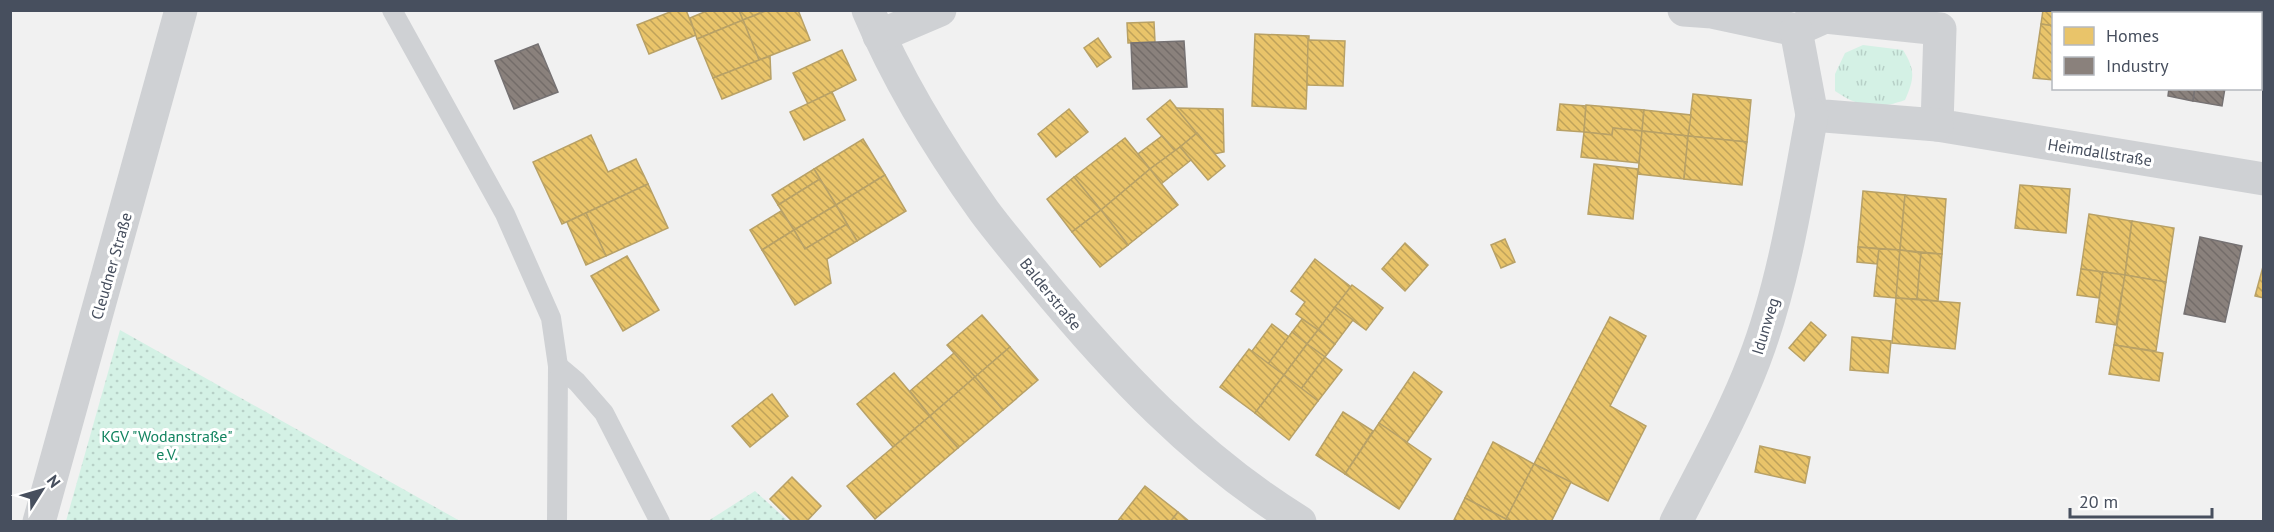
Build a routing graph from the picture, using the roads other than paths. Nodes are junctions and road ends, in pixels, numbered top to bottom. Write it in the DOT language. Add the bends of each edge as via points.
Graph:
graph roads {
  1 [pos="182,10"];
  2 [pos="392,10"];
  3 [pos="940,10"];
  4 [pos="1684,10"];
  5 [pos="1943,20"];
  6 [pos="873,23"];
  7 [pos="1796,30"];
  8 [pos="1812,116"];
  9 [pos="1937,125"];
  10 [pos="2264,179"];
  11 [pos="558,366"];
  12 [pos="39,522"];
  13 [pos="557,522"];
  14 [pos="660,522"];
  15 [pos="1300,522"];
  16 [pos="1676,522"];
  1 -- 12 [label="street, Cleudner Straße"];
  2 -- 11 [label="lane" via="505,214 551,318"];
  3 -- 6 [label="street"];
  4 -- 7 [label="street"];
  5 -- 7 [label="street" via="1825,17"];
  5 -- 9 [label="street"];
  6 -- 15 [label="street, Balderstraße" via="929,129 985,212 1091,343 1156,411 1218,463"];
  7 -- 8 [label="street"];
  8 -- 9 [label="street, Heimdallstraße"];
  8 -- 16 [label="street, Idunweg" via="1771,310 1716,443"];
  9 -- 10 [label="street, Heimdallstraße"];
  11 -- 13 [label="lane"];
  11 -- 14 [label="lane" via="604,413"];
}
